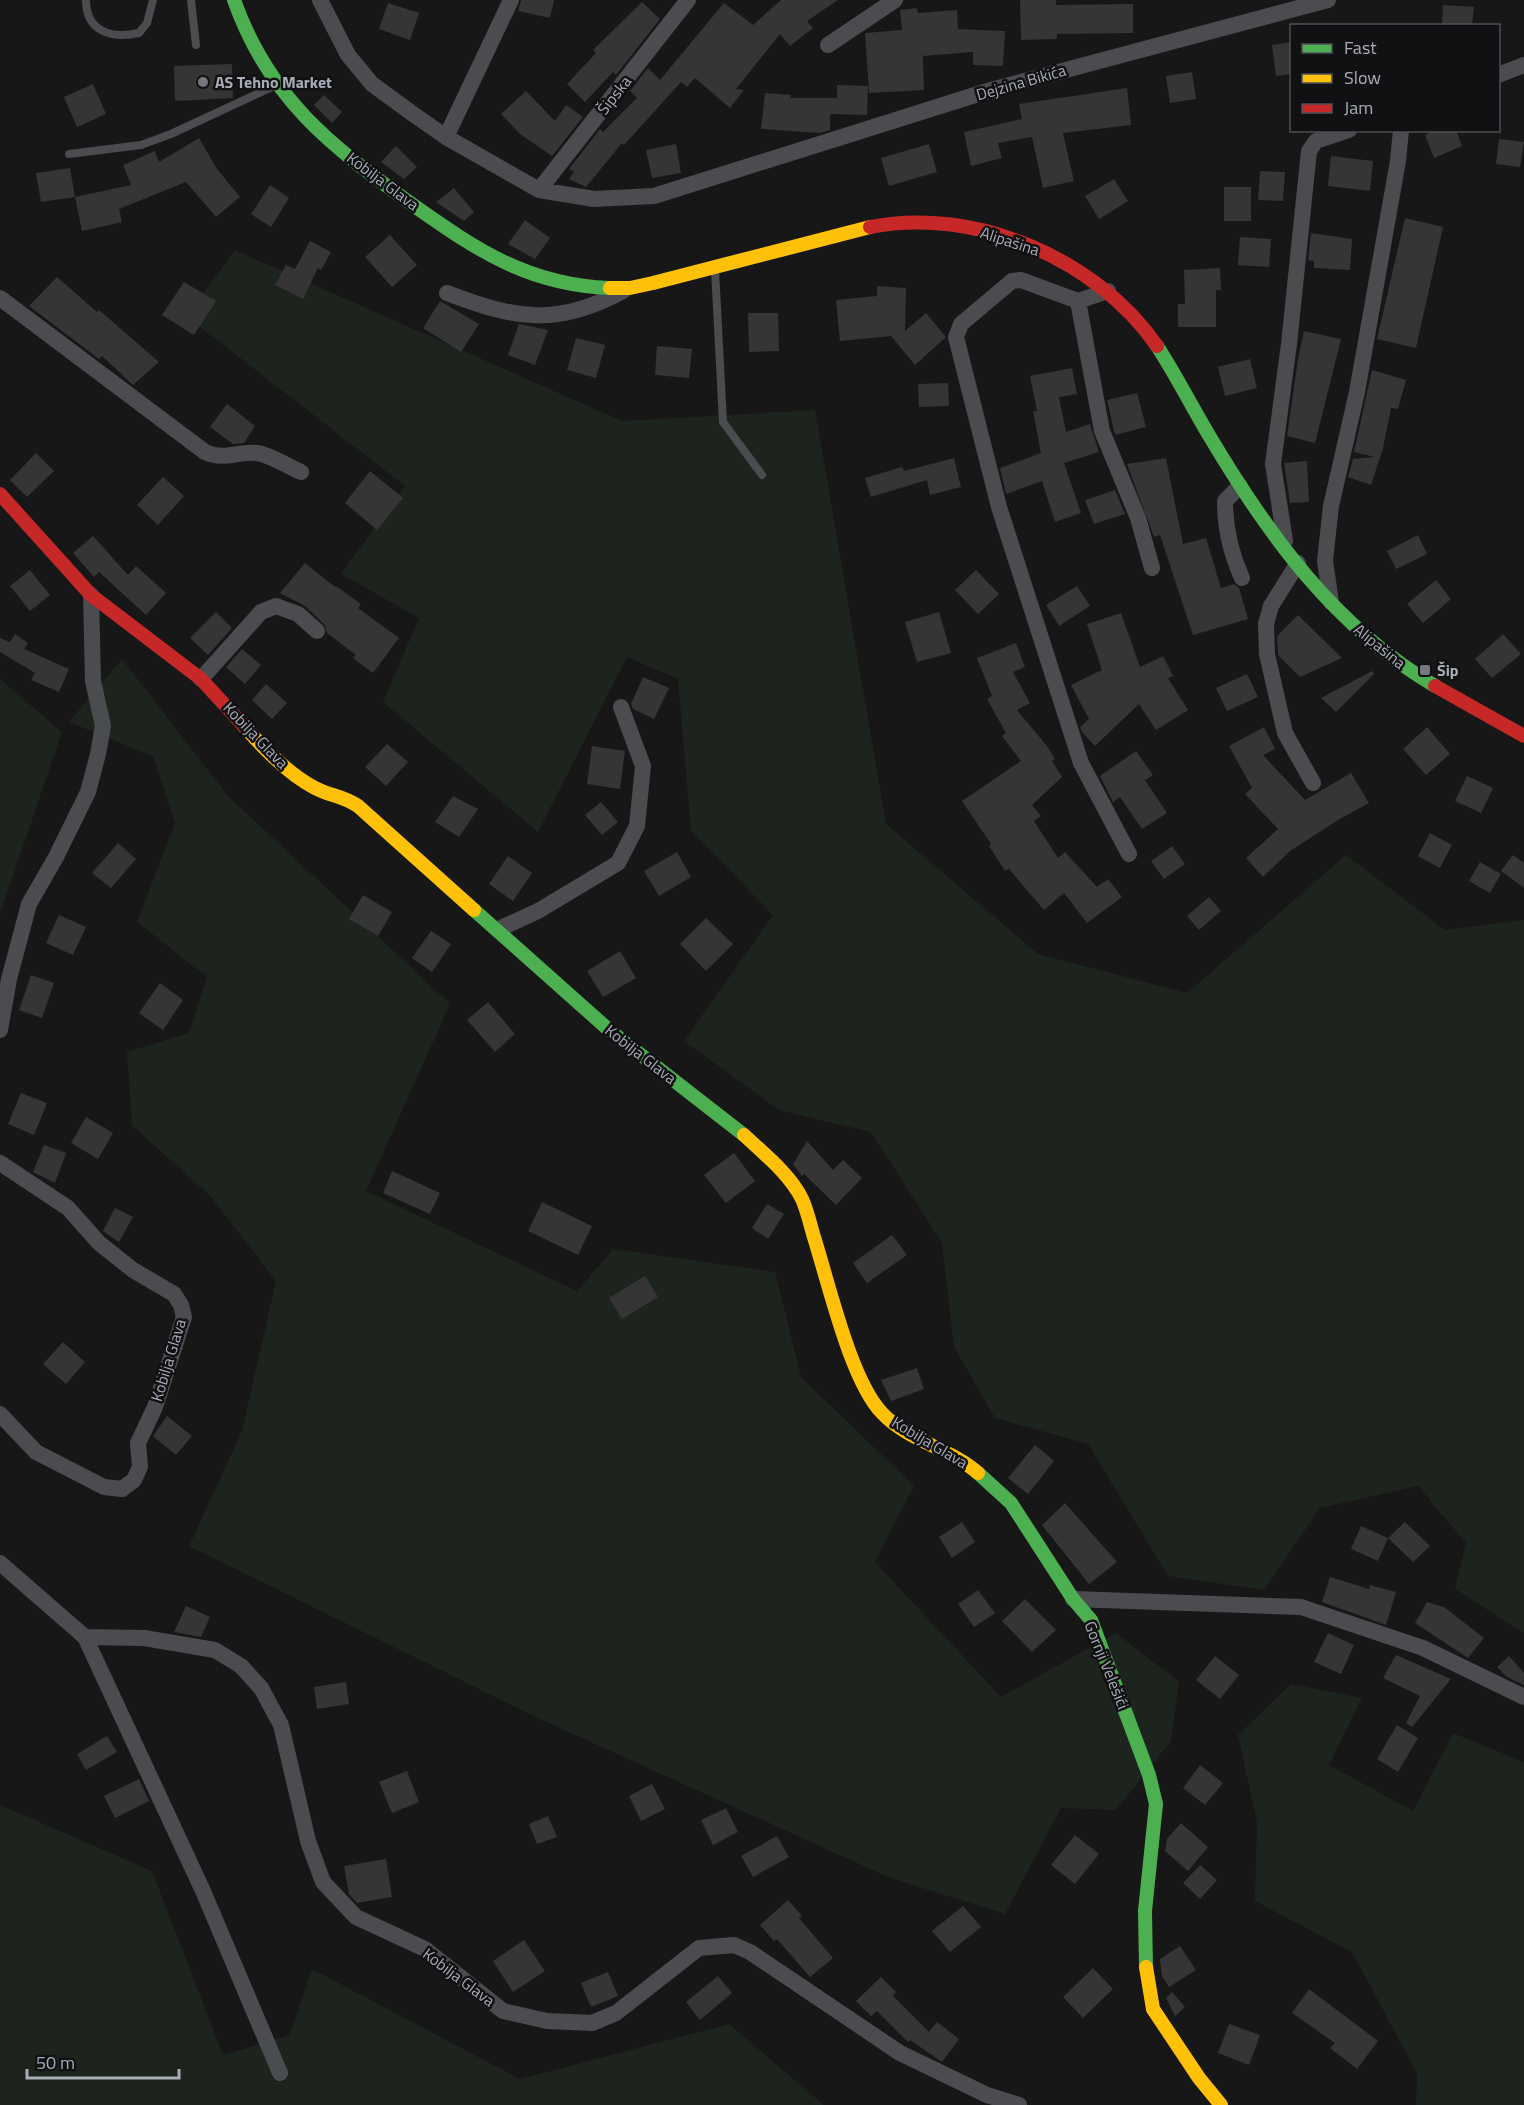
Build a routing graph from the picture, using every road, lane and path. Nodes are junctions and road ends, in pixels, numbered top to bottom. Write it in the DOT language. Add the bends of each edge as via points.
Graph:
graph roads {
  1 [pos="86,0"];
  2 [pos="153,0"];
  3 [pos="191,0"];
  4 [pos="234,0"];
  5 [pos="320,0"];
  6 [pos="511,0"];
  7 [pos="688,0"];
  8 [pos="895,0"];
  9 [pos="1328,0"];
  10 [pos="196,45"];
  11 [pos="828,45"];
  12 [pos="1524,65"];
  13 [pos="1500,74"];
  14 [pos="279,83"];
  15 [pos="1343,132"];
  16 [pos="1401,132"];
  17 [pos="446,137"];
  18 [pos="69,154"];
  19 [pos="539,189"];
  20 [pos="715,267"];
  21 [pos="593,288"];
  22 [pos="630,288"];
  23 [pos="1108,291"];
  24 [pos="447,292"];
  25 [pos="0,298"];
  26 [pos="1078,301"];
  27 [pos="301,472"];
  28 [pos="762,475"];
  29 [pos="1240,486"];
  30 [pos="0,494"];
  31 [pos="1292,557"];
  32 [pos="1152,568"];
  33 [pos="1242,578"];
  34 [pos="91,595"];
  35 [pos="1332,605"];
  36 [pos="317,631"];
  37 [pos="201,679"];
  38 [pos="621,707"];
  39 [pos="1524,736"];
  40 [pos="1313,783"];
  41 [pos="1129,854"];
  42 [pos="499,930"];
  43 [pos="0,1030"];
  44 [pos="0,1163"];
  45 [pos="0,1414"];
  46 [pos="0,1563"];
  47 [pos="1074,1599"];
  48 [pos="85,1637"];
  49 [pos="1524,1697"];
  50 [pos="280,2073"];
  51 [pos="1019,2105"];
  52 [pos="1221,2105"];
  1 -- 2 [label="lane" via="96,25 113,36 139,33 147,23"];
  3 -- 10 [label="lane"];
  4 -- 14 [label="street, Kobilja Glava" via="238,14"];
  5 -- 17 [label="street" via="348,56 372,84"];
  6 -- 17 [label="street"];
  7 -- 19 [label="street, Šipska"];
  8 -- 11 [label="street"];
  9 -- 19 [label="street, Dejzina Bikića" via="1013,83 654,196 594,199"];
  12 -- 13 [label="street"];
  14 -- 18 [label="lane" via="141,145"];
  14 -- 21 [label="street, Kobilja Glava" via="313,128 469,244 502,263 541,278"];
  15 -- 31 [label="street" via="1316,141 1309,151 1274,464"];
  16 -- 35 [label="street" via="1357,392 1332,506 1325,561"];
  17 -- 19 [label="street"];
  20 -- 22 [label="street, Alipašina"];
  20 -- 23 [label="street, Alipašina" via="845,233 912,222 976,229 1029,244"];
  20 -- 28 [label="lane" via="723,422"];
  21 -- 22 [label="street, Alipašina"];
  22 -- 24 [label="street" via="591,307 559,315 502,312"];
  23 -- 26 [label="street"];
  23 -- 29 [label="street, Alipašina" via="1155,343"];
  25 -- 27 [label="street" via="205,452 221,458 259,454"];
  26 -- 32 [label="street" via="1102,431 1138,518"];
  26 -- 41 [label="street" via="1021,280 1012,281 961,324 956,337 999,507 1081,763"];
  29 -- 31 [label="street, Alipašina"];
  29 -- 33 [label="street" via="1225,501 1225,517 1233,557"];
  30 -- 34 [label="street, Kobilja Glava"];
  31 -- 35 [label="street, Alipašina"];
  31 -- 40 [label="street" via="1266,624 1267,654 1285,734"];
  34 -- 37 [label="street, Kobilja Glava"];
  34 -- 43 [label="street" via="93,681 103,726 98,754 87,792 28,904"];
  35 -- 39 [label="street, Alipašina" via="1407,669"];
  36 -- 37 [label="street" via="298,614 276,606 261,612"];
  37 -- 42 [label="street, Kobilja Glava" via="285,767 316,789 343,796 358,806"];
  38 -- 42 [label="street" via="643,766 637,826 618,863"];
  42 -- 47 [label="street, Kobilja Glava" via="609,1030 726,1119 773,1162 802,1198 850,1351 863,1384 882,1413 910,1433 964,1460 1011,1503"];
  44 -- 45 [label="street, Kobilja Glava" via="68,1208 99,1243 133,1270 174,1294 184,1317 138,1443 140,1467 134,1480 122,1489 104,1487 36,1452"];
  46 -- 48 [label="street"];
  47 -- 49 [label="street, Gornji Velešići" via="1301,1607 1423,1648"];
  47 -- 52 [label="street, Gornji Velešići" via="1091,1620 1149,1774 1156,1804 1145,1911 1146,1966 1153,2009"];
  48 -- 50 [label="street" via="203,1891"];
  48 -- 51 [label="street, Kobilja Glava" via="144,1638 215,1650 241,1666 261,1688 281,1725 308,1841 323,1882 356,1917 425,1949 503,2011 548,2021 592,2023 616,2013 699,1948 734,1945 900,2054 987,2095"];
}
